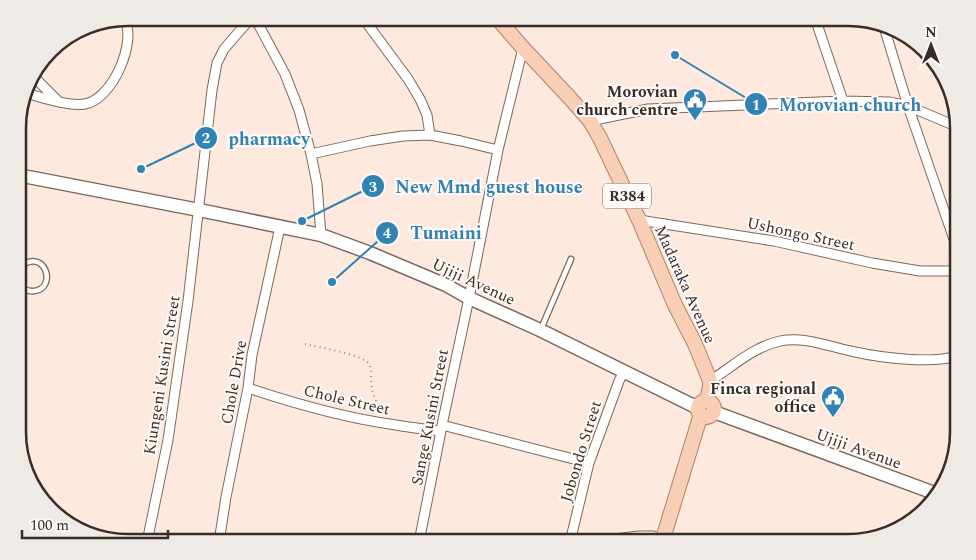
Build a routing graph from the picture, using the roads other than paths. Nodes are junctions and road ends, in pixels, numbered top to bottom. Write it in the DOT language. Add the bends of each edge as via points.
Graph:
graph roads {
  1 [pos="127,26"];
  2 [pos="244,26"];
  3 [pos="259,26"];
  4 [pos="369,26"];
  5 [pos="504,26"];
  6 [pos="818,26"];
  7 [pos="886,34"];
  8 [pos="523,48"];
  9 [pos="38,81"];
  10 [pos="32,95"];
  11 [pos="843,101"];
  12 [pos="59,102"];
  13 [pos="908,106"];
  14 [pos="590,121"];
  15 [pos="950,124"];
  16 [pos="430,135"];
  17 [pos="498,150"];
  18 [pos="311,154"];
  19 [pos="26,178"];
  20 [pos="199,210"];
  21 [pos="639,220"];
  22 [pos="950,225"];
  23 [pos="280,227"];
  24 [pos="321,235"];
  25 [pos="571,259"];
  26 [pos="26,262"];
  27 [pos="950,271"];
  28 [pos="26,289"];
  29 [pos="469,298"];
  30 [pos="540,330"];
  31 [pos="950,357"];
  32 [pos="624,371"];
  33 [pos="710,381"];
  34 [pos="248,388"];
  35 [pos="705,409"];
  36 [pos="442,428"];
  37 [pos="589,462"];
  38 [pos="931,492"];
  39 [pos="150,534"];
  40 [pos="220,534"];
  41 [pos="421,534"];
  42 [pos="572,534"];
  43 [pos="667,534"];
  1 -- 12 [label="street" via="122,65 109,87 90,103"];
  2 -- 20 [label="street, Kiungeni Kusini Street" via="224,49 217,63"];
  3 -- 18 [label="street" via="285,74"];
  4 -- 16 [label="street" via="420,99"];
  5 -- 8 [label="main road, Madaraka Avenue / R384"];
  6 -- 11 [label="street"];
  7 -- 13 [label="street"];
  8 -- 14 [label="main road, Madaraka Avenue / R384"];
  8 -- 17 [label="street, Sange Kusini Street"];
  9 -- 12 [label="street"];
  10 -- 12 [label="street"];
  11 -- 13 [label="street" via="890,102"];
  11 -- 14 [label="street" via="648,109"];
  13 -- 15 [label="street"];
  13 -- 22 [label="street"];
  14 -- 21 [label="main road, Madaraka Avenue / R384"];
  16 -- 17 [label="street"];
  16 -- 18 [label="street" via="370,141"];
  17 -- 29 [label="street, Sange Kusini Street"];
  18 -- 24 [label="street"];
  19 -- 20 [label="main road, Ujiji Avenue"];
  20 -- 23 [label="main road, Ujiji Avenue"];
  20 -- 39 [label="street, Kiungeni Kusini Street" via="168,440"];
  21 -- 27 [label="street, Ushongo Street" via="774,241 920,271"];
  21 -- 33 [label="main road, Madaraka Avenue / R384"];
  23 -- 24 [label="main road, Ujiji Avenue"];
  23 -- 34 [label="street, Chole Drive" via="252,355"];
  24 -- 29 [label="main road, Ujiji Avenue" via="402,266"];
  25 -- 30 [label="lane"];
  26 -- 28 [label="lane" via="41,264 47,274 47,280 40,289"];
  29 -- 30 [label="main road, Ujiji Avenue"];
  29 -- 36 [label="street, Sange Kusini Street"];
  30 -- 32 [label="main road, Ujiji Avenue"];
  31 -- 33 [label="street" via="898,359 796,339 763,347"];
  32 -- 35 [label="main road, Ujiji Avenue"];
  32 -- 37 [label="street, Jobondo Street"];
  33 -- 35 [label="main road"];
  34 -- 36 [label="street, Chole Street" via="334,413 394,425"];
  34 -- 40 [label="street, Chole Drive"];
  35 -- 38 [label="main road, Ujiji Avenue"];
  35 -- 43 [label="main road"];
  36 -- 37 [label="street, Chole Street"];
  36 -- 41 [label="street, Sange Kusini Street"];
  37 -- 42 [label="street, Jobondo Street"];
}
